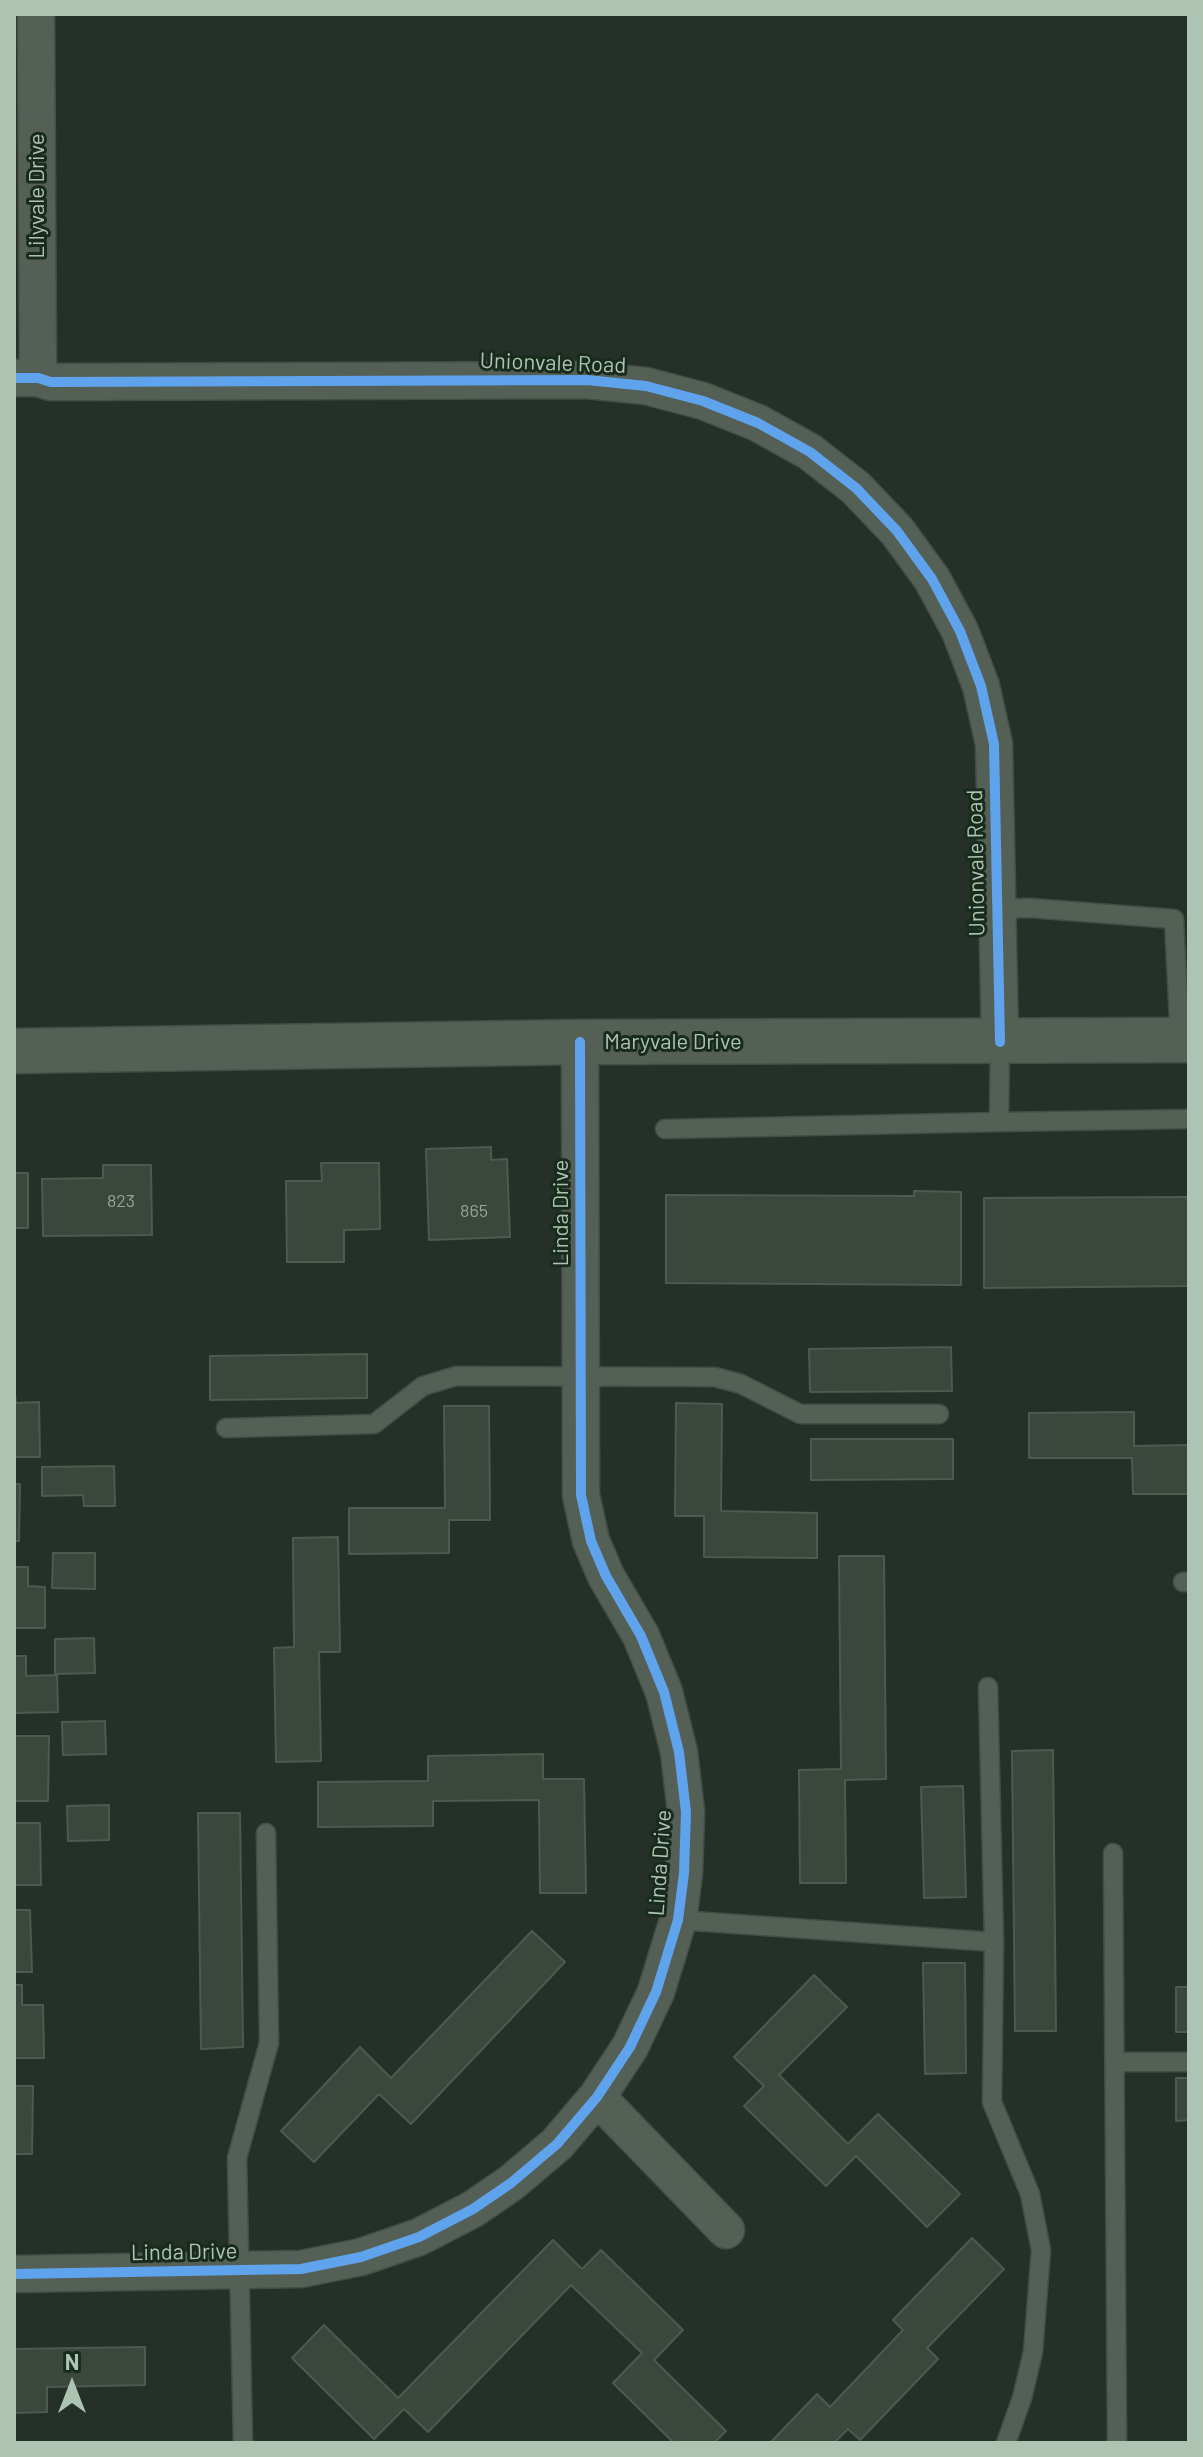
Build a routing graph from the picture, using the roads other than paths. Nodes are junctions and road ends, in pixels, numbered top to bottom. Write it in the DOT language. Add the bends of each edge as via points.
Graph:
graph roads {
  1 [pos="36,14"];
  2 [pos="26,378"];
  3 [pos="997,909"];
  4 [pos="1182,920"];
  5 [pos="1184,1040"];
  6 [pos="580,1042"];
  7 [pos="1000,1042"];
  8 [pos="14,1051"];
  9 [pos="1189,1119"];
  10 [pos="999,1122"];
  11 [pos="665,1129"];
  12 [pos="582,1377"];
  13 [pos="939,1414"];
  14 [pos="226,1428"];
  15 [pos="988,1687"];
  16 [pos="266,1833"];
  17 [pos="1113,1853"];
  18 [pos="678,1920"];
  19 [pos="994,1942"];
  20 [pos="1115,2062"];
  21 [pos="1189,2062"];
  22 [pos="597,2097"];
  23 [pos="726,2230"];
  24 [pos="240,2271"];
  25 [pos="14,2274"];
  26 [pos="243,2443"];
  27 [pos="1006,2443"];
  28 [pos="1117,2443"];
  1 -- 2 [label="street, Lilyvale Drive"];
  2 -- 3 [label="street, Unionvale Road" via="587,380 646,386 758,423 810,452 877,510 932,579 960,631 981,686 994,744"];
  3 -- 4 [label="lane"];
  3 -- 7 [label="street, Unionvale Road"];
  4 -- 5 [label="lane"];
  5 -- 7 [label="street, Maryvale Drive"];
  6 -- 7 [label="street, Maryvale Drive"];
  6 -- 8 [label="street, Maryvale Drive"];
  6 -- 12 [label="street, Linda Drive"];
  7 -- 10 [label="lane"];
  9 -- 10 [label="lane"];
  10 -- 11 [label="lane"];
  12 -- 13 [label="lane" via="715,1377 800,1414"];
  12 -- 14 [label="lane" via="456,1376 423,1386 374,1424"];
  12 -- 18 [label="street, Linda Drive" via="581,1495 591,1541 641,1636 664,1692 679,1752 686,1812"];
  15 -- 19 [label="lane"];
  16 -- 24 [label="lane" via="269,2043 237,2158"];
  17 -- 20 [label="lane"];
  18 -- 19 [label="lane"];
  18 -- 22 [label="street, Linda Drive" via="656,1992 630,2047"];
  19 -- 27 [label="lane" via="992,2102 1030,2194 1041,2250 1033,2352"];
  20 -- 21 [label="lane"];
  20 -- 28 [label="lane"];
  22 -- 23 [label="street"];
  22 -- 24 [label="street, Linda Drive" via="557,2144 511,2183 419,2237 361,2257 301,2269"];
  24 -- 25 [label="street, Linda Drive"];
  24 -- 26 [label="lane"];
}
